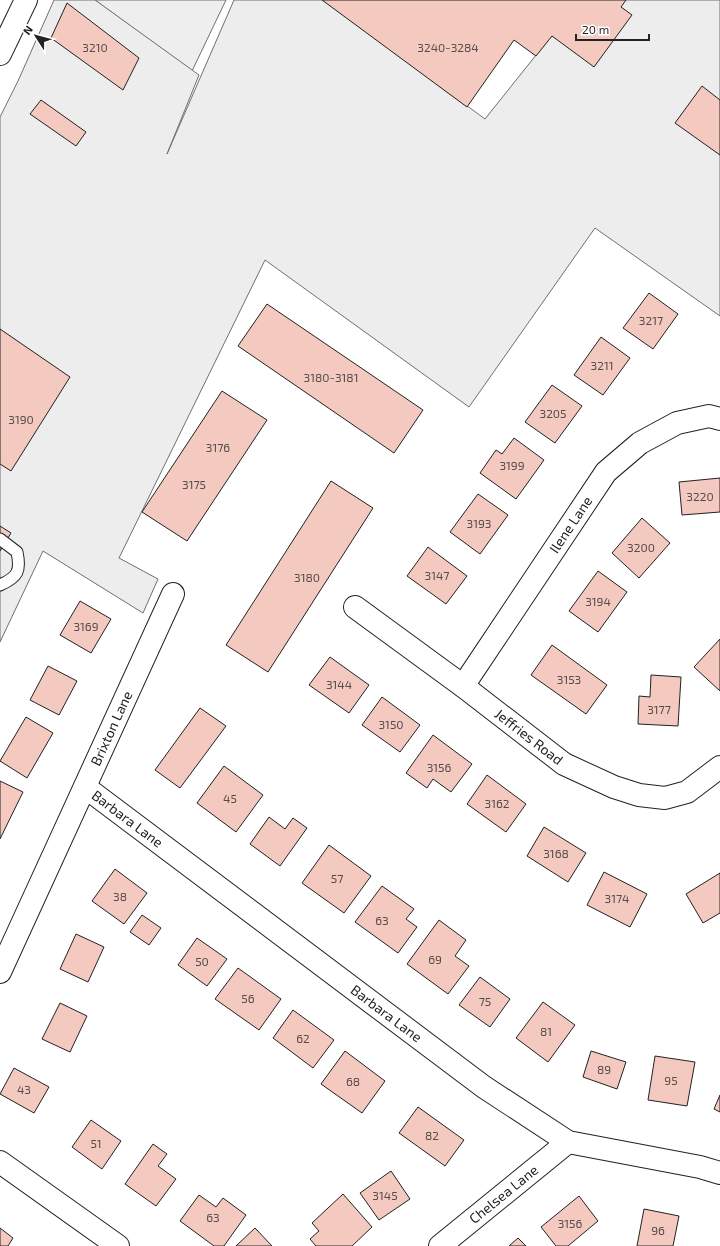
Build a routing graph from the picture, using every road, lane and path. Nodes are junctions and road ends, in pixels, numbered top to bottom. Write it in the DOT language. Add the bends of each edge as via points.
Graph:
graph roads {
  1 [pos="26,0"];
  2 [pos="0,54"];
  3 [pos="720,419"];
  4 [pos="0,539"];
  5 [pos="0,584"];
  6 [pos="172,594"];
  7 [pos="355,607"];
  8 [pos="463,686"];
  9 [pos="720,767"];
  10 [pos="85,787"];
  11 [pos="0,972"];
  12 [pos="568,1142"];
  13 [pos="0,1162"];
  14 [pos="720,1173"];
  15 [pos="118,1246"];
  16 [pos="440,1246"];
  1 -- 2 [label="street"];
  3 -- 8 [label="street, Ilene Lane" via="709,416 677,423 640,443 606,472"];
  4 -- 5 [label="lane" via="18,552 20,564 17,574"];
  6 -- 10 [label="street, Brixton Lane"];
  7 -- 8 [label="street, Jeffries Road"];
  8 -- 9 [label="street, Jeffries Road" via="564,764 614,787 639,795 665,798 687,792"];
  10 -- 11 [label="street, Brixton Lane"];
  10 -- 12 [label="street, Barbara Lane" via="484,1088"];
  12 -- 14 [label="street, Barbara Lane"];
  12 -- 16 [label="street, Chelsea Lane"];
  13 -- 15 [label="street"];
}
